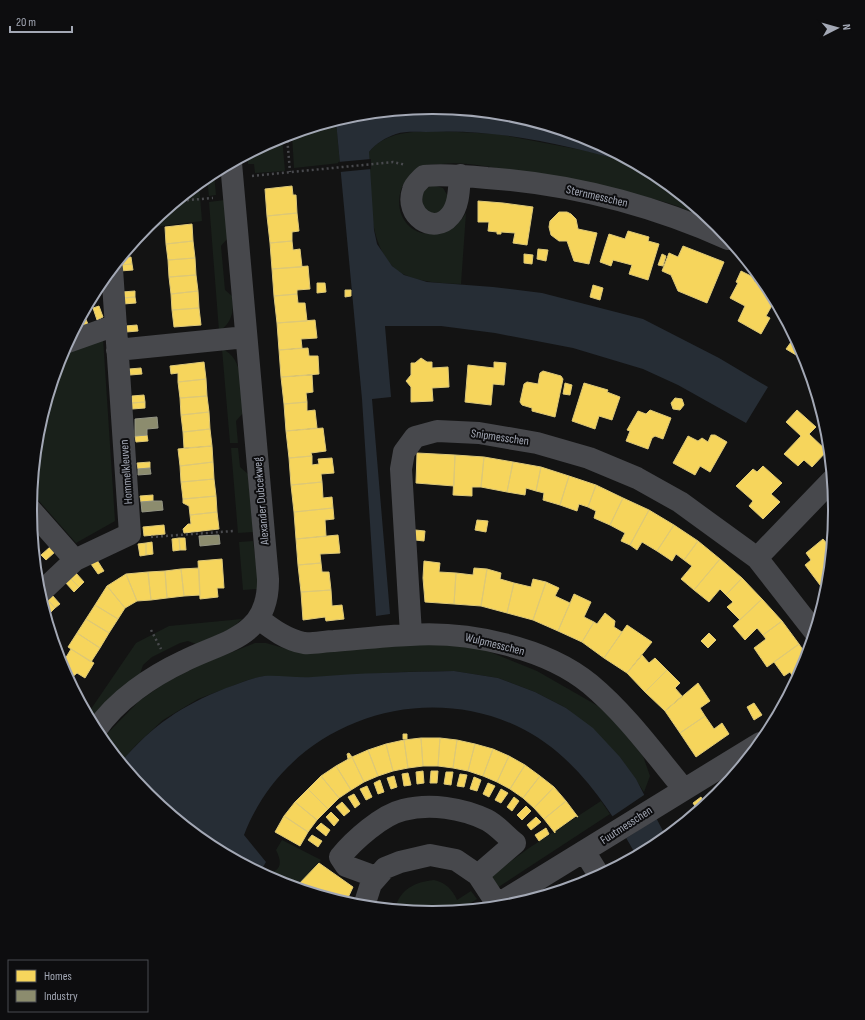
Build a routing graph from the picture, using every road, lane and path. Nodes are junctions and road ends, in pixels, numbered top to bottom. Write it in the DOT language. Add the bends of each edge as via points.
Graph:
graph roads {
  1 [pos="288,142"];
  2 [pos="410,167"];
  3 [pos="290,172"];
  4 [pos="232,173"];
  5 [pos="460,175"];
  6 [pos="206,198"];
  7 [pos="187,200"];
  8 [pos="715,233"];
  9 [pos="113,278"];
  10 [pos="116,325"];
  11 [pos="246,337"];
  12 [pos="76,339"];
  13 [pos="117,350"];
  14 [pos="827,485"];
  15 [pos="37,518"];
  16 [pos="234,531"];
  17 [pos="130,534"];
  18 [pos="757,558"];
  19 [pos="75,560"];
  20 [pos="45,588"];
  21 [pos="259,619"];
  22 [pos="810,626"];
  23 [pos="411,634"];
  24 [pos="101,725"];
  25 [pos="746,751"];
  26 [pos="683,788"];
  27 [pos="584,851"];
  28 [pos="596,870"];
  29 [pos="478,875"];
  30 [pos="376,877"];
  31 [pos="505,899"];
  32 [pos="366,900"];
  33 [pos="493,901"];
  1 -- 3 [label="path"];
  2 -- 3 [label="path" via="393,162"];
  3 -- 4 [label="path" via="246,177"];
  4 -- 11 [label="street, Alexander Dubcekweg"];
  5 -- 8 [label="street, Sternmesschen" via="523,180 602,195 685,220"];
  6 -- 7 [label="path"];
  9 -- 10 [label="street, Hommelkleuven"];
  10 -- 12 [label="street"];
  10 -- 13 [label="street, Hommelkleuven"];
  11 -- 13 [label="street"];
  11 -- 21 [label="street, Alexander Dubcekweg" via="268,580 266,601"];
  13 -- 17 [label="street, Hommelkleuven"];
  14 -- 18 [label="street"];
  15 -- 19 [label="street"];
  16 -- 17 [label="path" via="138,538"];
  17 -- 19 [label="street"];
  18 -- 22 [label="street, Snipmesschen"];
  18 -- 23 [label="street, Snipmesschen" via="680,502 637,478 589,458 537,443 479,433 437,430 414,437 404,452 401,469"];
  19 -- 20 [label="street"];
  21 -- 23 [label="street, Wulpmesschen" via="279,633 305,643"];
  21 -- 24 [label="street, Alexander Dubcekweg" via="238,638 184,660 138,687"];
  23 -- 26 [label="street, Wulpmesschen" via="481,638 551,660 575,673 590,684 632,726"];
  25 -- 26 [label="street, Fuutmesschen"];
  26 -- 27 [label="street, Fuutmesschen"];
  27 -- 28 [label="street"];
  27 -- 31 [label="street, Fuutmesschen"];
  29 -- 30 [label="street" via="456,860 430,855 385,868"];
  29 -- 30 [label="street" via="515,843 488,821 462,810 432,806 403,810 379,822 353,841 340,857 346,866"];
  29 -- 33 [label="street"];
  30 -- 32 [label="street"];
}
